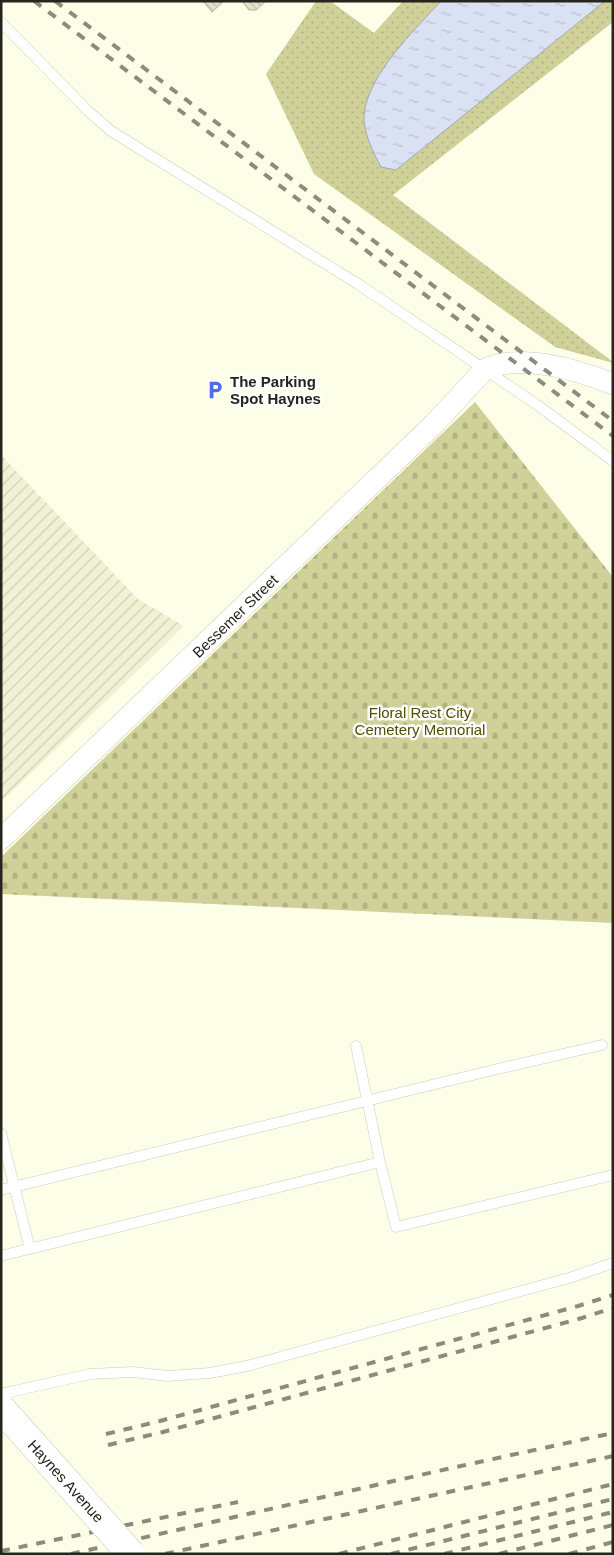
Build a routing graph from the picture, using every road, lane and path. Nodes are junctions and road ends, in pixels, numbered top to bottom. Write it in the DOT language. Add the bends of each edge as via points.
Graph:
graph roads {
  1 [pos="1,22"];
  2 [pos="484,370"];
  3 [pos="613,384"];
  4 [pos="613,461"];
  5 [pos="1,839"];
  6 [pos="602,1045"];
  7 [pos="356,1046"];
  8 [pos="368,1100"];
  9 [pos="1,1133"];
  10 [pos="380,1162"];
  11 [pos="613,1175"];
  12 [pos="15,1186"];
  13 [pos="1,1190"];
  14 [pos="30,1249"];
  15 [pos="1,1256"];
  16 [pos="613,1263"];
  17 [pos="1,1394"];
  18 [pos="1,1408"];
  19 [pos="132,1554"];
  1 -- 2 [label="lane" via="111,131 358,284"];
  2 -- 3 [label="street" via="518,362 584,374"];
  2 -- 4 [label="lane"];
  2 -- 5 [label="street, Bessemer Street" via="422,436"];
  6 -- 8 [label="lane"];
  7 -- 8 [label="lane"];
  8 -- 10 [label="lane"];
  8 -- 12 [label="lane"];
  9 -- 12 [label="lane"];
  10 -- 11 [label="lane" via="396,1227"];
  10 -- 14 [label="lane"];
  12 -- 13 [label="lane"];
  12 -- 14 [label="lane"];
  14 -- 15 [label="lane"];
  16 -- 17 [label="lane" via="569,1278 247,1366 167,1376 133,1372 90,1374"];
  18 -- 19 [label="main road, Haynes Avenue, bridge"];
}
